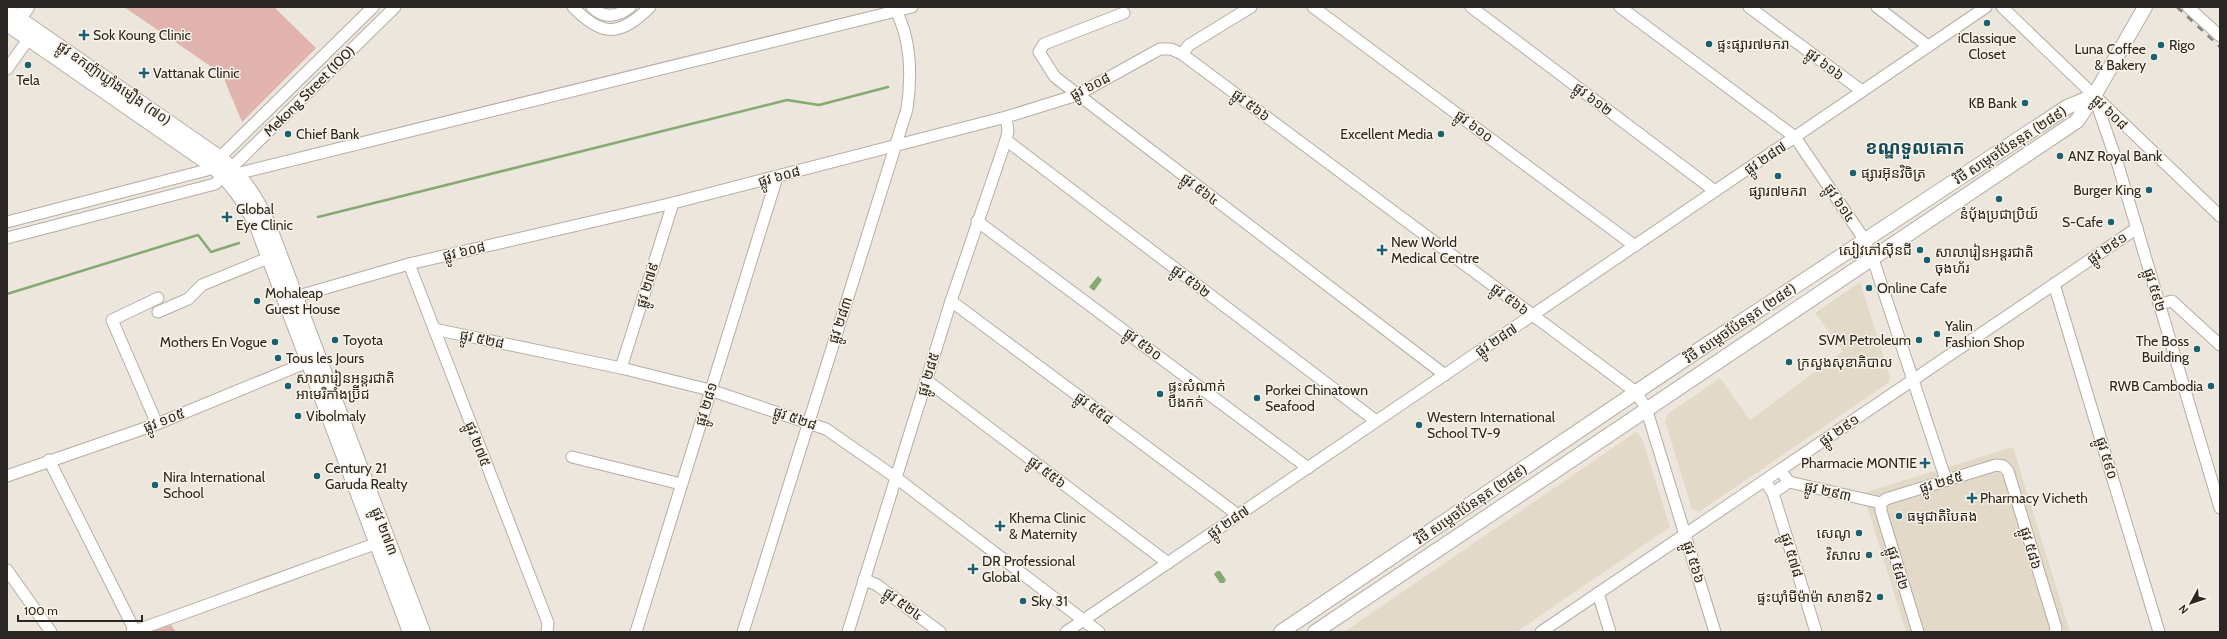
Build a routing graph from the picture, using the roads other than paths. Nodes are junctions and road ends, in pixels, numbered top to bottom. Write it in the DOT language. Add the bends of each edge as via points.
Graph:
graph roads {
  1 [pos="10,7"];
  2 [pos="373,7"];
  3 [pos="395,7"];
  4 [pos="573,7"];
  5 [pos="592,7"];
  6 [pos="630,7"];
  7 [pos="650,7"];
  8 [pos="912,7"];
  9 [pos="1251,7"];
  10 [pos="1313,7"];
  11 [pos="1471,7"];
  12 [pos="1620,7"];
  13 [pos="1749,7"];
  14 [pos="1877,7"];
  15 [pos="1986,7"];
  16 [pos="2002,7"];
  17 [pos="2145,7"];
  18 [pos="2188,7"];
  19 [pos="895,9"];
  20 [pos="7,10"];
  21 [pos="1124,13"];
  22 [pos="16,19"];
  23 [pos="32,34"];
  24 [pos="2220,36"];
  25 [pos="1928,46"];
  26 [pos="1182,54"];
  27 [pos="7,69"];
  28 [pos="1862,92"];
  29 [pos="1077,95"];
  30 [pos="2094,96"];
  31 [pos="1006,117"];
  32 [pos="1795,137"];
  33 [pos="1006,140"];
  34 [pos="896,145"];
  35 [pos="216,162"];
  36 [pos="232,175"];
  37 [pos="777,177"];
  38 [pos="1715,191"];
  39 [pos="673,203"];
  40 [pos="2220,216"];
  41 [pos="977,221"];
  42 [pos="7,222"];
  43 [pos="2137,228"];
  44 [pos="7,238"];
  45 [pos="1864,240"];
  46 [pos="1635,246"];
  47 [pos="1872,256"];
  48 [pos="268,258"];
  49 [pos="409,264"];
  50 [pos="2054,284"];
  51 [pos="158,298"];
  52 [pos="290,298"];
  53 [pos="951,301"];
  54 [pos="2159,304"];
  55 [pos="1760,309"];
  56 [pos="158,312"];
  57 [pos="1532,315"];
  58 [pos="1770,324"];
  59 [pos="434,329"];
  60 [pos="2220,345"];
  61 [pos="313,360"];
  62 [pos="621,368"];
  63 [pos="1445,375"];
  64 [pos="1913,379"];
  65 [pos="926,380"];
  66 [pos="710,390"];
  67 [pos="1636,392"];
  68 [pos="1646,408"];
  69 [pos="808,421"];
  70 [pos="1376,421"];
  71 [pos="157,424"];
  72 [pos="572,457"];
  73 [pos="48,460"];
  74 [pos="1533,462"];
  75 [pos="2003,466"];
  76 [pos="1308,468"];
  77 [pos="1780,470"];
  78 [pos="7,476"];
  79 [pos="895,477"];
  80 [pos="1543,477"];
  81 [pos="1946,480"];
  82 [pos="1765,481"];
  83 [pos="1789,482"];
  84 [pos="681,484"];
  85 [pos="1773,494"];
  86 [pos="1881,503"];
  87 [pos="2220,508"];
  88 [pos="1238,515"];
  89 [pos="1685,534"];
  90 [pos="382,541"];
  91 [pos="1168,563"];
  92 [pos="7,570"];
  93 [pos="864,578"];
  94 [pos="1598,593"];
  95 [pos="1083,621"];
  96 [pos="547,628"];
  97 [pos="134,631"];
  98 [pos="51,632"];
  99 [pos="410,632"];
  100 [pos="423,632"];
  101 [pos="636,632"];
  102 [pos="743,632"];
  103 [pos="848,632"];
  104 [pos="940,632"];
  105 [pos="1066,632"];
  106 [pos="1099,632"];
  107 [pos="1281,632"];
  108 [pos="1315,632"];
  109 [pos="1541,632"];
  110 [pos="1610,632"];
  111 [pos="1715,632"];
  112 [pos="1816,632"];
  113 [pos="1918,632"];
  114 [pos="2055,632"];
  115 [pos="2159,632"];
  1 -- 20 [label="main road"];
  2 -- 35 [label="street, Mekong Street (100)"];
  3 -- 36 [label="street, Mekong Street (100)"];
  4 -- 7 [label="street" via="585,20 601,28 613,30 625,27"];
  5 -- 6 [label="street" via="612,16"];
  8 -- 19 [label="street"];
  9 -- 26 [label="street" via="1189,45"];
  10 -- 46 [label="street, ផ្លូវ ៦១០"];
  11 -- 38 [label="street, ផ្លូវ ៦១២"];
  12 -- 32 [label="street, ផ្លូវ ៦១៤"];
  13 -- 28 [label="street, ផ្លូវ ៦១៦"];
  14 -- 25 [label="street"];
  15 -- 25 [label="street, ផ្លូវ ២៨៧"];
  16 -- 30 [label="street, ផ្លូវ ៦០៨"];
  17 -- 30 [label="main road"];
  18 -- 24 [label="street"];
  19 -- 34 [label="street, ផ្លូវ ២៨៣" via="910,53 911,84 907,110"];
  19 -- 36 [label="street"];
  20 -- 22 [label="main road, ផ្លូវ ឧកញ៉ាឃ្លាំងមឿង (៧០)"];
  21 -- 29 [label="street, ផ្លូវ ៥៦៤" via="1044,44 1039,52 1055,77"];
  22 -- 23 [label="main road, ផ្លូវ ឧកញ៉ាឃ្លាំងមឿង (៧០)"];
  23 -- 27 [label="street"];
  23 -- 35 [label="main road, ផ្លូវ ឧកញ៉ាឃ្លាំងមឿង (៧០)"];
  25 -- 28 [label="street, ផ្លូវ ២៨៧"];
  26 -- 29 [label="street, ផ្លូវ ៦០៨" via="1171,49 1160,49"];
  26 -- 57 [label="street, ផ្លូវ ៥៦៦"];
  28 -- 32 [label="street, ផ្លូវ ២៨៧"];
  29 -- 31 [label="street, ផ្លូវ ៦០៨"];
  29 -- 63 [label="street, ផ្លូវ ៥៦៤"];
  30 -- 40 [label="street, ផ្លូវ ៦០៨"];
  30 -- 43 [label="street, ផ្លូវ ៥៩២"];
  30 -- 45 [label="main road, វិថី សម្តេចប៉ែននុត (២៨៩)" via="2067,106"];
  30 -- 47 [label="main road, វិថី សម្តេចប៉ែននុត (២៨៩)" via="2077,121"];
  31 -- 33 [label="street, ផ្លូវ ២៨៥"];
  31 -- 34 [label="street, ផ្លូវ ៦០៨"];
  32 -- 38 [label="street, ផ្លូវ ២៨៧"];
  32 -- 45 [label="street, ផ្លូវ ៦១៤"];
  33 -- 41 [label="street, ផ្លូវ ២៨៥"];
  33 -- 70 [label="street, ផ្លូវ ៥៦២"];
  34 -- 37 [label="street, ផ្លូវ ៦០៨"];
  34 -- 69 [label="street, ផ្លូវ ២៨៣"];
  35 -- 36 [label="main road, ផ្លូវ ឧកញ៉ាឃ្លាំងមឿង (៧០)"];
  35 -- 42 [label="street" via="207,170"];
  36 -- 44 [label="street" via="215,184"];
  36 -- 48 [label="main road, ផ្លូវ ២៧៣"];
  36 -- 52 [label="main road, ផ្លូវ ២៧៣" via="261,208"];
  37 -- 39 [label="street, ផ្លូវ ៦០៨"];
  37 -- 66 [label="street, ផ្លូវ ២៨១"];
  38 -- 46 [label="street, ផ្លូវ ២៨៧"];
  39 -- 49 [label="street, ផ្លូវ ៦០៨"];
  39 -- 62 [label="street, ផ្លូវ ២៧៩"];
  41 -- 53 [label="street, ផ្លូវ ២៨៥"];
  41 -- 76 [label="street, ផ្លូវ ៥៦០"];
  43 -- 50 [label="street, ផ្លូវ ២៩១"];
  43 -- 54 [label="street, ផ្លូវ ៥៩២"];
  45 -- 47 [label="street, ផ្លូវ ៦១៤"];
  45 -- 55 [label="main road, វិថី សម្តេចប៉ែននុត (២៨៩)"];
  46 -- 57 [label="street, ផ្លូវ ២៨៧"];
  47 -- 58 [label="main road, វិថី សម្តេចប៉ែននុត (២៨៩)"];
  47 -- 64 [label="street, ផ្លូវ ៦១៤"];
  48 -- 52 [label="main road, ផ្លូវ ២៧៣"];
  48 -- 56 [label="street" via="202,285 188,299"];
  49 -- 52 [label="street, ផ្លូវ ៦០៨"];
  49 -- 59 [label="street, ផ្លូវ ២៧៥"];
  50 -- 64 [label="street, ផ្លូវ ២៩១"];
  50 -- 115 [label="street, ផ្លូវ ៥៩០"];
  51 -- 71 [label="street" via="112,320"];
  52 -- 61 [label="main road, ផ្លូវ ២៧៣"];
  53 -- 65 [label="street, ផ្លូវ ២៨៥"];
  53 -- 88 [label="street, ផ្លូវ ៥៥៨"];
  54 -- 60 [label="street" via="2172,301"];
  54 -- 87 [label="street, ផ្លូវ ៥៩២"];
  55 -- 58 [label="main road"];
  55 -- 67 [label="main road, វិថី សម្តេចប៉ែននុត (២៨៩)"];
  57 -- 63 [label="street, ផ្លូវ ២៨៧"];
  57 -- 67 [label="street, ផ្លូវ ៥៦៦"];
  58 -- 68 [label="main road, វិថី សម្តេចប៉ែននុត (២៨៩)"];
  59 -- 62 [label="street, ផ្លូវ ៥២៨"];
  59 -- 96 [label="street, ផ្លូវ ២៧៥"];
  61 -- 71 [label="street, ផ្លូវ ១០៥"];
  61 -- 90 [label="main road, ផ្លូវ ២៧៣"];
  62 -- 66 [label="street, ផ្លូវ ៥២៨"];
  63 -- 70 [label="street, ផ្លូវ ២៨៧"];
  64 -- 77 [label="street, ផ្លូវ ២៩១"];
  64 -- 81 [label="street, ផ្លូវ ៦១៤"];
  65 -- 79 [label="street, ផ្លូវ ២៨៥"];
  65 -- 91 [label="street, ផ្លូវ ៥៥៦"];
  66 -- 69 [label="street, ផ្លូវ ៥២៨"];
  66 -- 84 [label="street, ផ្លូវ ២៨១"];
  67 -- 68 [label="street, ផ្លូវ ៥៦៦"];
  67 -- 74 [label="main road, វិថី សម្តេចប៉ែននុត (២៨៩)"];
  68 -- 80 [label="main road, វិថី សម្តេចប៉ែននុត (២៨៩)"];
  68 -- 89 [label="street, ផ្លូវ ៥៦៦"];
  69 -- 79 [label="street, ផ្លូវ ៥២៨" via="826,428"];
  69 -- 102 [label="street, ផ្លូវ ២៨៣"];
  70 -- 76 [label="street, ផ្លូវ ២៨៧"];
  71 -- 73 [label="street, ផ្លូវ ១០៥"];
  72 -- 84 [label="street"];
  73 -- 78 [label="street, ផ្លូវ ១០៥"];
  73 -- 97 [label="street"];
  74 -- 80 [label="main road"];
  74 -- 107 [label="main road, វិថី សម្តេចប៉ែននុត (២៨៩)"];
  75 -- 81 [label="street, ផ្លូវ ២៩៥" via="1996,465"];
  75 -- 114 [label="street, ផ្លូវ ៥៨៦" via="2008,471 2056,628"];
  76 -- 88 [label="street, ផ្លូវ ២៨៧"];
  77 -- 82 [label="street, ផ្លូវ ២៩១"];
  77 -- 83 [label="street, ផ្លូវ ២៩៣"];
  79 -- 93 [label="street, ផ្លូវ ២៨៥"];
  79 -- 95 [label="street, ផ្លូវ ៥២៨"];
  80 -- 108 [label="main road, វិថី សម្តេចប៉ែននុត (២៨៩)"];
  81 -- 86 [label="street, ផ្លូវ ២៩៥" via="1886,499"];
  82 -- 85 [label="street, ផ្លូវ ៥៧៨"];
  82 -- 89 [label="street, ផ្លូវ ២៩១"];
  83 -- 85 [label="street"];
  83 -- 86 [label="street, ផ្លូវ ២៩៣"];
  84 -- 101 [label="street, ផ្លូវ ២៨១"];
  85 -- 112 [label="street, ផ្លូវ ៥៧៨"];
  86 -- 113 [label="street, ផ្លូវ ៥៨២" via="1881,511"];
  88 -- 91 [label="street, ផ្លូវ ២៨៧"];
  89 -- 94 [label="street, ផ្លូវ ២៩១"];
  89 -- 111 [label="street, ផ្លូវ ៥៦៦"];
  90 -- 97 [label="street"];
  90 -- 99 [label="main road, ផ្លូវ ២៧៣"];
  90 -- 100 [label="main road, ផ្លូវ ២៧៣"];
  91 -- 95 [label="street, ផ្លូវ ២៨៧"];
  92 -- 98 [label="street"];
  93 -- 103 [label="street, ផ្លូវ ២៨៥"];
  93 -- 104 [label="street, ផ្លូវ ៥២៤"];
  94 -- 109 [label="street, ផ្លូវ ២៩១"];
  94 -- 110 [label="street"];
  95 -- 105 [label="street, ផ្លូវ ២៨៧"];
  95 -- 106 [label="street, ផ្លូវ ៥២៨"];
}
